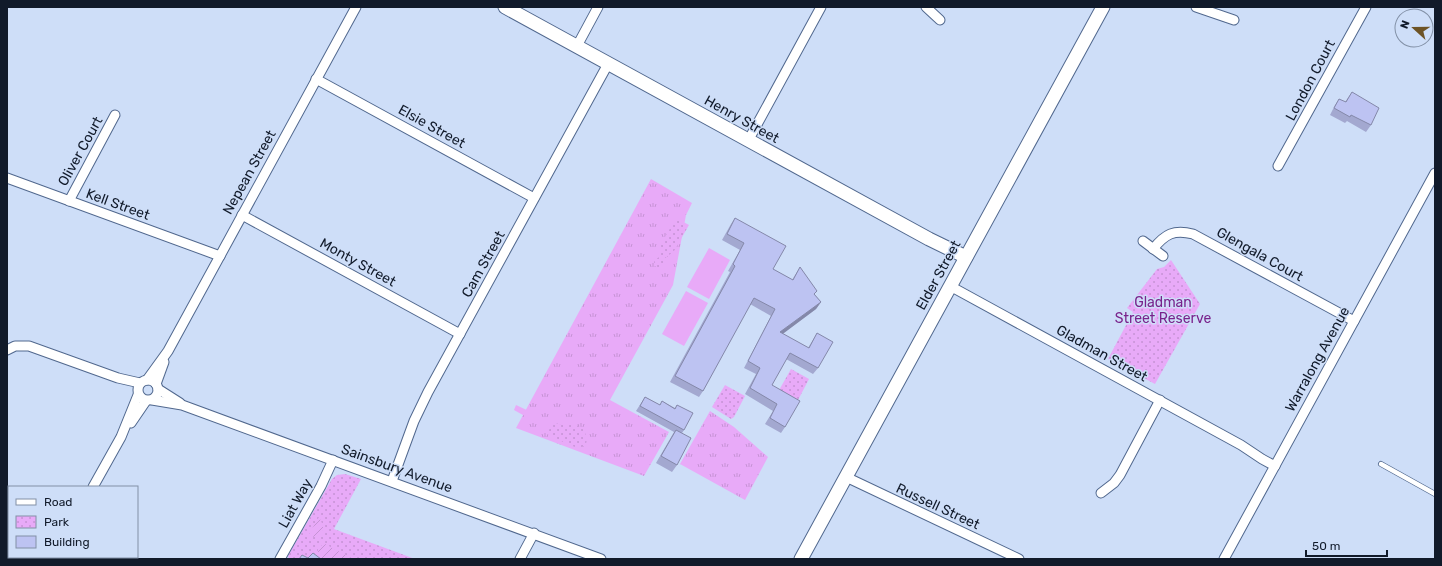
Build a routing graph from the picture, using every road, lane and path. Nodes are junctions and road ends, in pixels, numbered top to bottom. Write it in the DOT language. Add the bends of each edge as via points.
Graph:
graph roads {
  1 [pos="356,7"];
  2 [pos="505,7"];
  3 [pos="598,7"];
  4 [pos="821,7"];
  5 [pos="926,7"];
  6 [pos="1103,7"];
  7 [pos="1196,7"];
  8 [pos="1366,7"];
  9 [pos="940,20"];
  10 [pos="1234,20"];
  11 [pos="576,46"];
  12 [pos="608,64"];
  13 [pos="316,79"];
  14 [pos="116,115"];
  15 [pos="748,141"];
  16 [pos="1278,166"];
  17 [pos="1435,173"];
  18 [pos="7,178"];
  19 [pos="534,198"];
  20 [pos="69,200"];
  21 [pos="242,215"];
  22 [pos="1143,241"];
  23 [pos="1153,249"];
  24 [pos="220,256"];
  25 [pos="1163,256"];
  26 [pos="966,257"];
  27 [pos="950,286"];
  28 [pos="1354,321"];
  29 [pos="460,334"];
  30 [pos="7,350"];
  31 [pos="168,351"];
  32 [pos="157,387"];
  33 [pos="141,388"];
  34 [pos="149,400"];
  35 [pos="1160,400"];
  36 [pos="182,405"];
  37 [pos="121,437"];
  38 [pos="333,460"];
  39 [pos="1276,464"];
  40 [pos="1381,464"];
  41 [pos="846,477"];
  42 [pos="392,481"];
  43 [pos="94,486"];
  44 [pos="1101,493"];
  45 [pos="1435,494"];
  46 [pos="534,533"];
  47 [pos="280,559"];
  48 [pos="520,559"];
  49 [pos="601,559"];
  50 [pos="801,559"];
  51 [pos="1019,559"];
  52 [pos="1224,559"];
  1 -- 13 [label="street, Nepean Street"];
  2 -- 11 [label="street, Henry Street"];
  3 -- 11 [label="street"];
  4 -- 15 [label="street"];
  5 -- 9 [label="street"];
  6 -- 26 [label="street, Elder Street"];
  7 -- 10 [label="street"];
  8 -- 16 [label="street, London Court"];
  11 -- 12 [label="street, Henry Street"];
  12 -- 15 [label="street, Henry Street"];
  12 -- 19 [label="street, Cam Street"];
  13 -- 19 [label="street, Elsie Street"];
  13 -- 21 [label="street, Nepean Street"];
  14 -- 20 [label="street, Oliver Court"];
  15 -- 26 [label="street, Henry Street"];
  17 -- 28 [label="street, Warralong Avenue"];
  18 -- 20 [label="street, Kell Street"];
  19 -- 29 [label="street, Cam Street"];
  20 -- 24 [label="street, Kell Street"];
  21 -- 24 [label="street, Nepean Street"];
  21 -- 29 [label="street, Monty Street"];
  22 -- 23 [label="street"];
  23 -- 25 [label="street"];
  23 -- 28 [label="street, Glengala Court" via="1168,235 1182,232 1193,234"];
  24 -- 31 [label="street, Nepean Street"];
  26 -- 27 [label="street, Elder Street"];
  27 -- 35 [label="street, Gladman Street"];
  27 -- 41 [label="street, Elder Street"];
  28 -- 39 [label="street, Warralong Avenue"];
  29 -- 42 [label="street, Cam Street" via="428,392"];
  30 -- 33 [label="street" via="15,346 30,346"];
  31 -- 32 [label="street, Nepean Street"];
  31 -- 33 [label="street, Nepean Street"];
  32 -- 33 [label="street" via="150,380"];
  32 -- 34 [label="street" via="157,395"];
  32 -- 36 [label="street, Sainsbury Avenue"];
  33 -- 34 [label="street" via="140,398"];
  33 -- 37 [label="street, Nepean Street"];
  34 -- 36 [label="street, Sainsbury Avenue"];
  34 -- 37 [label="street, Nepean Street"];
  35 -- 39 [label="street, Gladman Street" via="1262,459"];
  35 -- 44 [label="street" via="1120,476"];
  36 -- 38 [label="street, Sainsbury Avenue"];
  37 -- 43 [label="street, Nepean Street"];
  38 -- 42 [label="street, Sainsbury Avenue"];
  38 -- 47 [label="street, Liat Way"];
  39 -- 52 [label="street, Warralong Avenue"];
  40 -- 45 [label="lane"];
  41 -- 50 [label="street, Elder Street"];
  41 -- 51 [label="street, Russell Street"];
  42 -- 46 [label="street, Sainsbury Avenue"];
  46 -- 48 [label="street"];
  46 -- 49 [label="street, Sainsbury Avenue"];
}
